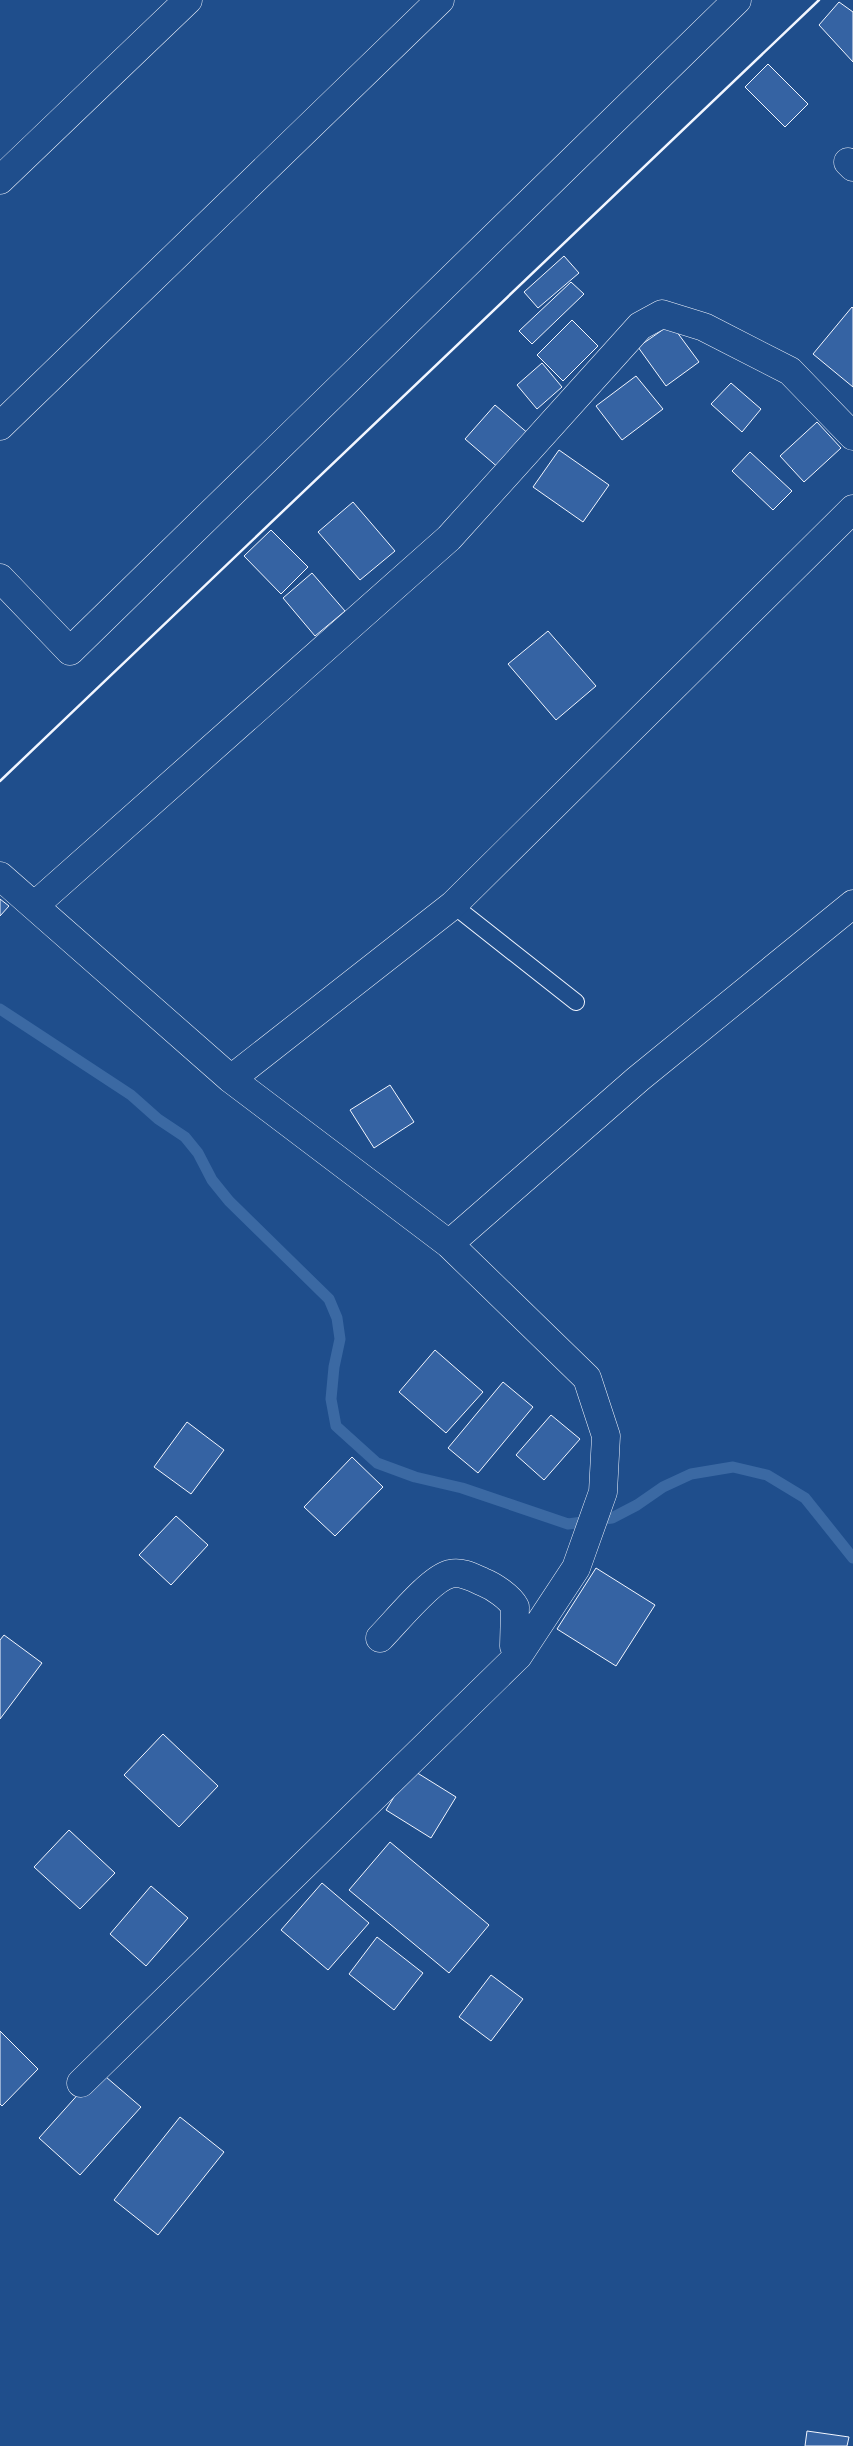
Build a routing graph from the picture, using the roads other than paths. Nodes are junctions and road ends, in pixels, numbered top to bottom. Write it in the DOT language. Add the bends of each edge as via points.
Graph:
graph roads {
  1 [pos="188,0"];
  2 [pos="440,0"];
  3 [pos="737,0"];
  4 [pos="0,180"];
  5 [pos="0,426"];
  6 [pos="853,436"];
  7 [pos="853,509"];
  8 [pos="0,578"];
  9 [pos="0,876"];
  10 [pos="853,904"];
  11 [pos="453,905"];
  12 [pos="34,906"];
  13 [pos="576,1002"];
  14 [pos="231,1079"];
  15 [pos="449,1244"];
  16 [pos="380,1638"];
  17 [pos="518,1656"];
  18 [pos="81,2083"];
  1 -- 4 [label="street"];
  2 -- 5 [label="street"];
  3 -- 8 [label="street" via="70,651"];
  6 -- 12 [label="street" via="790,371 773,362 704,327 662,314 640,326 449,538"];
  7 -- 11 [label="street"];
  9 -- 12 [label="street"];
  10 -- 15 [label="street" via="638,1079"];
  11 -- 13 [label="lane"];
  11 -- 14 [label="street"];
  12 -- 14 [label="street"];
  14 -- 15 [label="street"];
  15 -- 17 [label="street" via="587,1378 606,1436 603,1492 576,1568"];
  16 -- 17 [label="street" via="437,1579 451,1573 465,1574 488,1584 512,1602 515,1608 514,1646"];
  17 -- 18 [label="street"];
}
